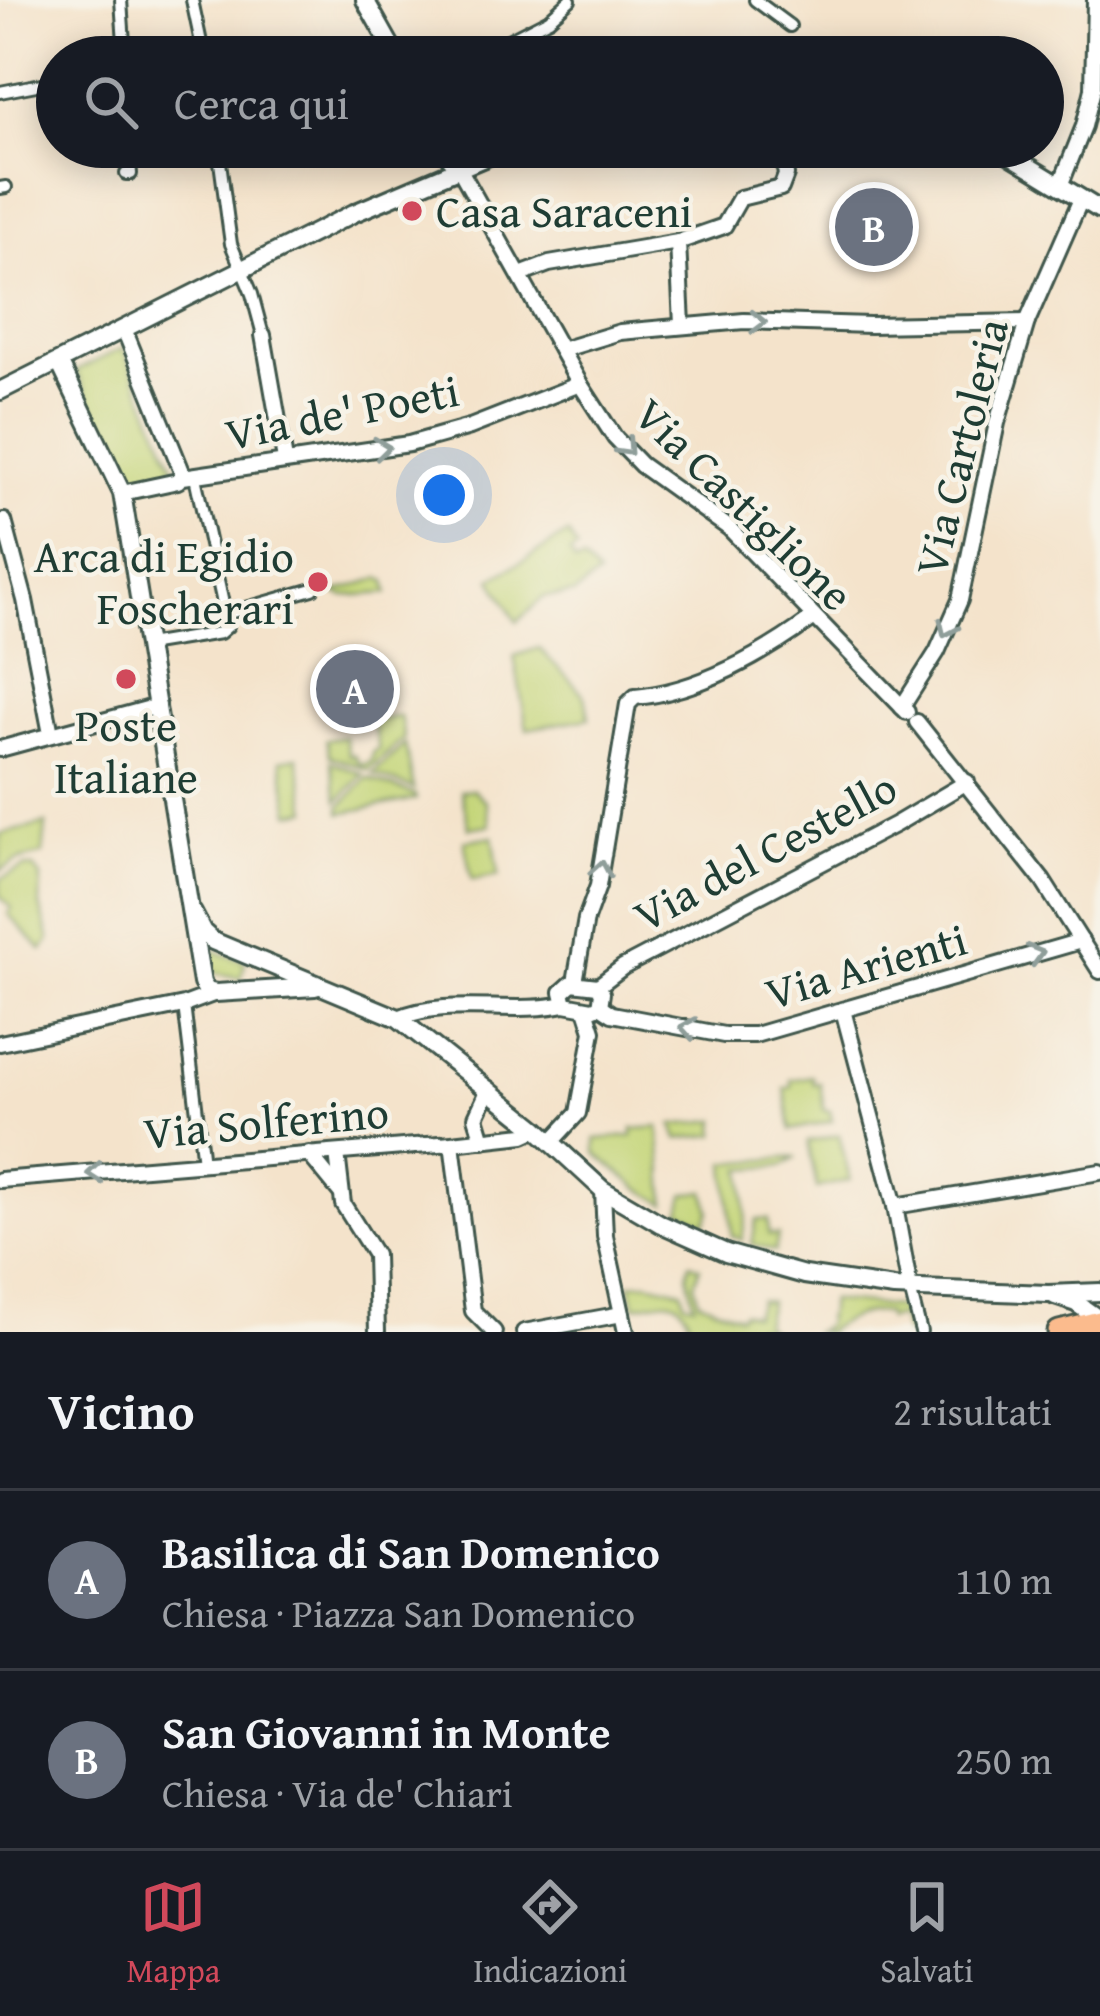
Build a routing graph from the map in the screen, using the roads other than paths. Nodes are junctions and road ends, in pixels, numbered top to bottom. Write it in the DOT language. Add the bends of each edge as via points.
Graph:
graph roads {
  1 [pos="122,0"];
  2 [pos="192,0"];
  3 [pos="365,0"];
  4 [pos="569,0"];
  5 [pos="755,0"];
  6 [pos="1095,0"];
  7 [pos="790,26"];
  8 [pos="124,36"];
  9 [pos="200,36"];
  10 [pos="385,36"];
  11 [pos="517,36"];
  12 [pos="36,85"];
  13 [pos="0,92"];
  14 [pos="130,168"];
  15 [pos="221,168"];
  16 [pos="459,168"];
  17 [pos="785,168"];
  18 [pos="1031,168"];
  19 [pos="126,174"];
  20 [pos="1060,186"];
  21 [pos="1082,199"];
  22 [pos="1100,209"];
  23 [pos="678,242"];
  24 [pos="242,270"];
  25 [pos="520,275"];
  26 [pos="1027,322"];
  27 [pos="682,325"];
  28 [pos="124,329"];
  29 [pos="263,335"];
  30 [pos="561,350"];
  31 [pos="59,362"];
  32 [pos="580,384"];
  33 [pos="0,391"];
  34 [pos="285,460"];
  35 [pos="189,477"];
  36 [pos="122,494"];
  37 [pos="4,521"];
  38 [pos="313,589"];
  39 [pos="225,614"];
  40 [pos="813,617"];
  41 [pos="147,645"];
  42 [pos="158,706"];
  43 [pos="909,714"];
  44 [pos="51,734"];
  45 [pos="0,749"];
  46 [pos="967,782"];
  47 [pos="1081,941"];
  48 [pos="205,945"];
  49 [pos="1099,967"];
  50 [pos="574,982"];
  51 [pos="598,986"];
  52 [pos="322,987"];
  53 [pos="216,993"];
  54 [pos="565,1004"];
  55 [pos="184,1005"];
  56 [pos="593,1007"];
  57 [pos="843,1010"];
  58 [pos="398,1018"];
  59 [pos="0,1043"];
  60 [pos="489,1089"];
  61 [pos="537,1129"];
  62 [pos="483,1140"];
  63 [pos="551,1142"];
  64 [pos="452,1143"];
  65 [pos="337,1153"];
  66 [pos="309,1154"];
  67 [pos="203,1163"];
  68 [pos="1100,1172"];
  69 [pos="0,1180"];
  70 [pos="603,1190"];
  71 [pos="341,1193"];
  72 [pos="895,1206"];
  73 [pos="910,1289"];
  74 [pos="1100,1292"];
  75 [pos="1048,1294"];
  76 [pos="622,1314"];
  77 [pos="1100,1321"];
  78 [pos="377,1332"];
  79 [pos="494,1332"];
  80 [pos="524,1332"];
  81 [pos="626,1332"];
  82 [pos="921,1332"];
  83 [pos="1059,1332"];
  1 -- 8 [label="street"];
  2 -- 9 [label="street"];
  3 -- 10 [label="street"];
  4 -- 11 [label="street"];
  5 -- 7 [label="street"];
  6 -- 20 [label="street" via="1093,89"];
  12 -- 13 [label="street"];
  14 -- 19 [label="street"];
  15 -- 24 [label="street"];
  16 -- 24 [label="street"];
  16 -- 25 [label="street, Via Castiglione"];
  17 -- 23 [label="street" via="781,188 735,202 728,223"];
  18 -- 20 [label="street"];
  20 -- 21 [label="street"];
  21 -- 22 [label="street"];
  21 -- 26 [label="street, Via Cartoleria"];
  23 -- 25 [label="street"];
  23 -- 27 [label="street"];
  24 -- 28 [label="street"];
  24 -- 29 [label="street"];
  25 -- 30 [label="street, Via Castiglione"];
  27 -- 26 [label="street, one-way"];
  26 -- 43 [label="street, Via Cartoleria, one-way" via="960,600"];
  27 -- 30 [label="street"];
  28 -- 31 [label="street"];
  28 -- 35 [label="street"];
  29 -- 34 [label="street"];
  30 -- 32 [label="street, Via Castiglione"];
  31 -- 33 [label="street"];
  31 -- 36 [label="street"];
  34 -- 32 [label="street, Via de' Poeti, one-way" via="409,444"];
  32 -- 40 [label="street, Via Castiglione, one-way" via="641,465 729,528"];
  34 -- 35 [label="street, Via de' Poeti"];
  35 -- 36 [label="street, Via de' Poeti"];
  35 -- 39 [label="street"];
  36 -- 41 [label="street"];
  37 -- 44 [label="street"];
  38 -- 39 [label="street"];
  39 -- 41 [label="street" via="220,633"];
  40 -- 43 [label="street, Via Castiglione"];
  50 -- 40 [label="street, one-way" via="624,713 635,698 709,678"];
  41 -- 42 [label="street"];
  42 -- 44 [label="street"];
  42 -- 48 [label="street"];
  43 -- 46 [label="street, Via Castiglione"];
  44 -- 45 [label="street"];
  46 -- 47 [label="street, Via Castiglione"];
  46 -- 51 [label="street, Via del Cestello"];
  47 -- 49 [label="street, Via Castiglione"];
  57 -- 47 [label="street, Via Arienti, one-way"];
  48 -- 52 [label="street"];
  48 -- 53 [label="street" via="202,982"];
  50 -- 51 [label="street"];
  50 -- 54 [label="street" via="564,988"];
  51 -- 56 [label="street"];
  52 -- 53 [label="street"];
  52 -- 58 [label="street"];
  53 -- 55 [label="street"];
  54 -- 56 [label="street, Via Arienti"];
  54 -- 58 [label="street, Via Arienti"];
  55 -- 59 [label="street"];
  55 -- 67 [label="street"];
  57 -- 56 [label="street, Via Arienti, one-way" via="746,1036"];
  56 -- 63 [label="street" via="578,1113"];
  57 -- 72 [label="street"];
  58 -- 60 [label="street"];
  60 -- 61 [label="street"];
  60 -- 62 [label="street" via="476,1117"];
  61 -- 62 [label="street, Via Solferino"];
  61 -- 63 [label="street"];
  62 -- 64 [label="street, Via Solferino"];
  63 -- 70 [label="street"];
  64 -- 65 [label="street, Via Solferino"];
  64 -- 79 [label="street" via="473,1311"];
  65 -- 66 [label="street, Via Solferino"];
  65 -- 71 [label="street"];
  66 -- 67 [label="street, Via Solferino"];
  66 -- 71 [label="street"];
  67 -- 69 [label="street, Via Solferino, one-way"];
  68 -- 72 [label="street"];
  70 -- 73 [label="street" via="752,1262"];
  70 -- 76 [label="street"];
  71 -- 78 [label="street" via="374,1255"];
  72 -- 73 [label="street"];
  73 -- 75 [label="street"];
  73 -- 82 [label="street"];
  74 -- 75 [label="street"];
  75 -- 77 [label="street"];
  75 -- 83 [label="street" via="1059,1303"];
  76 -- 80 [label="street"];
  76 -- 81 [label="street"];
  77 -- 83 [label="main road"];
}
